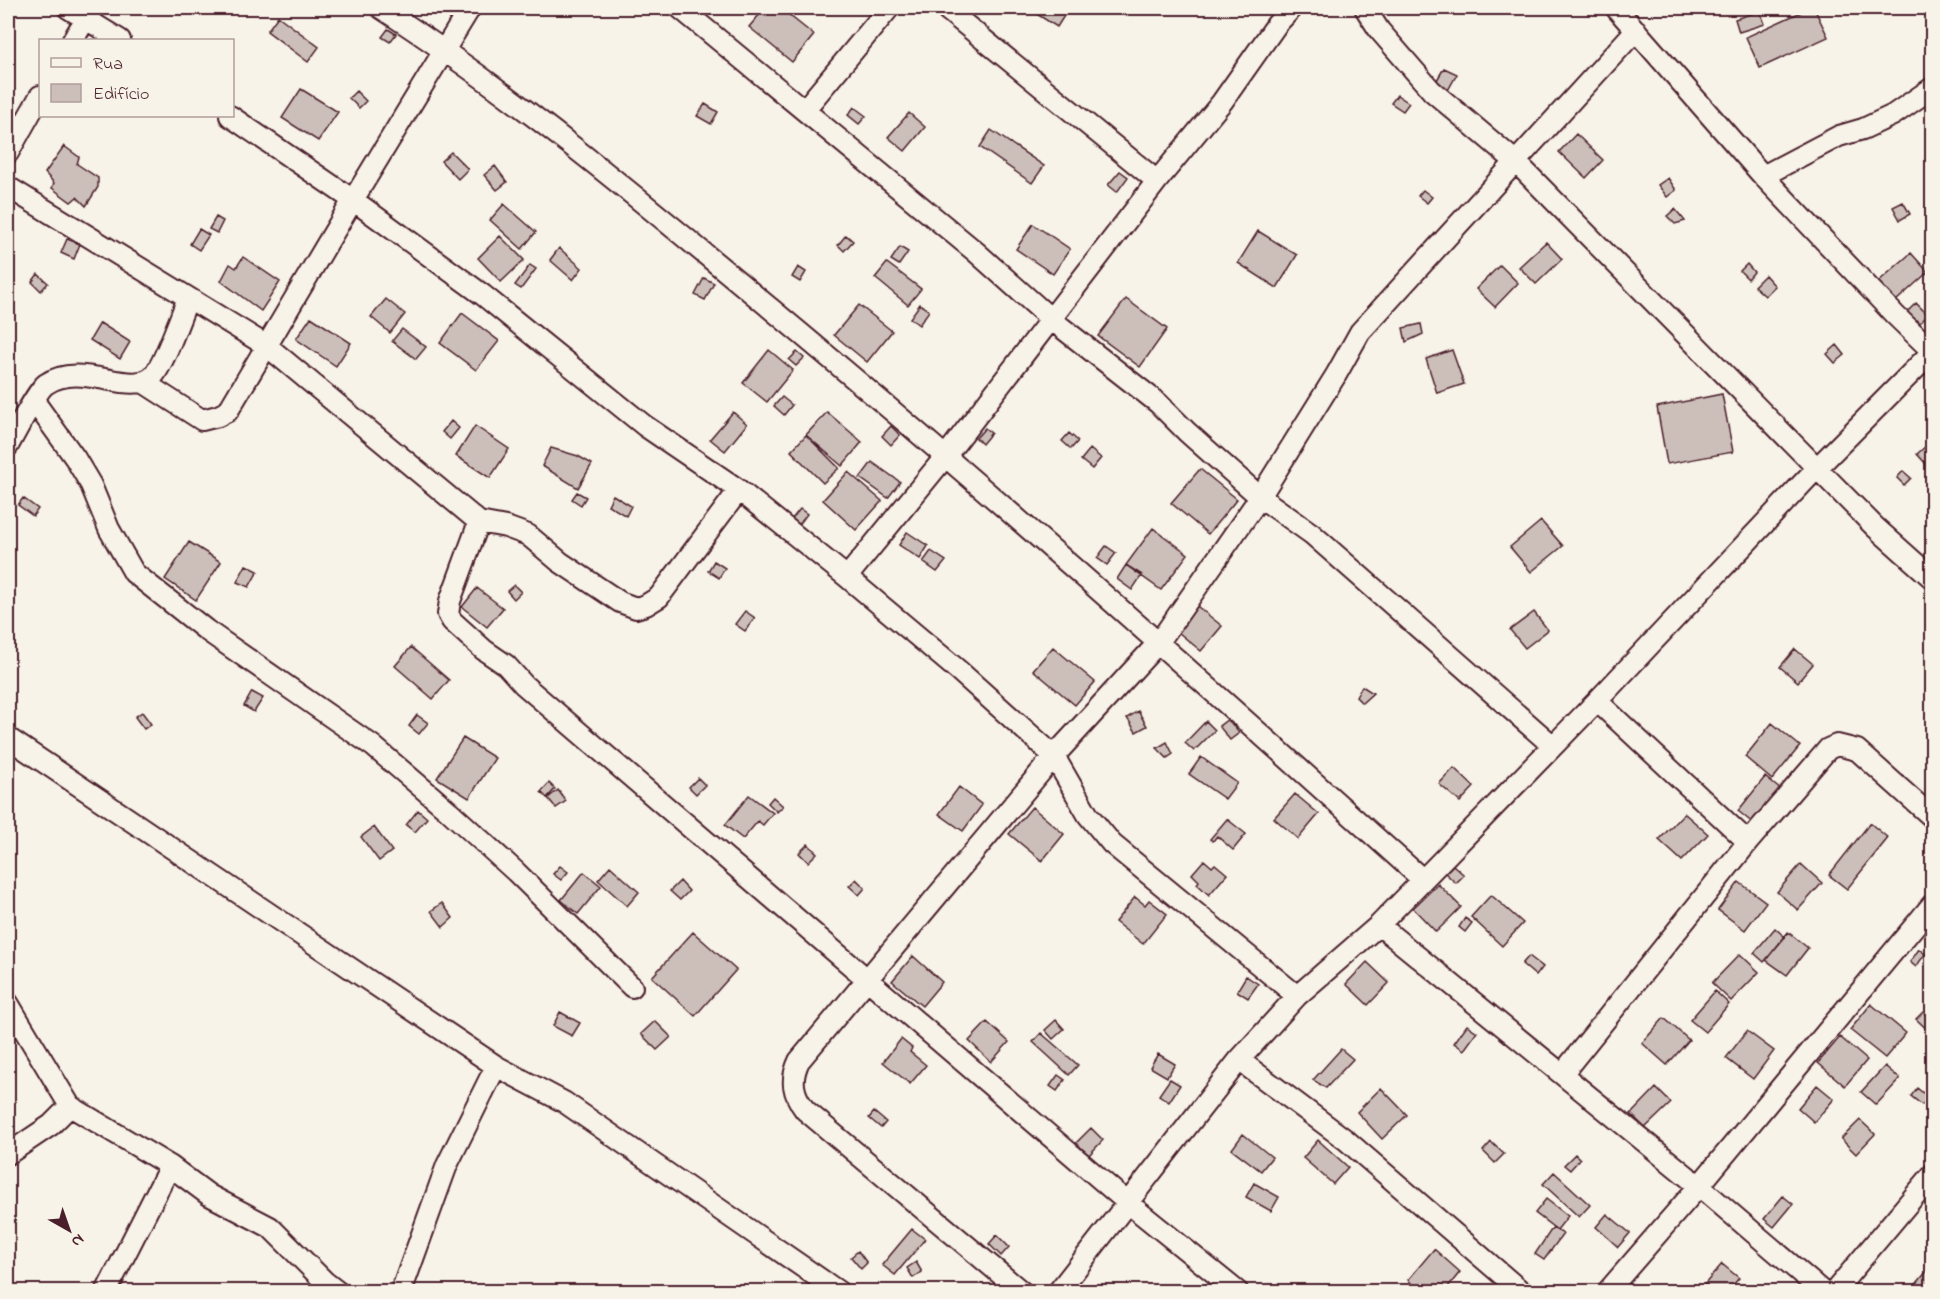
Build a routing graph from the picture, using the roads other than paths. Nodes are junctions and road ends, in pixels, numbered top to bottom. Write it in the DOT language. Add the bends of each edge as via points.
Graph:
graph roads {
  1 [pos="68,8"];
  2 [pos="381,8"];
  3 [pos="470,8"];
  4 [pos="680,8"];
  5 [pos="889,8"];
  6 [pos="945,8"];
  7 [pos="1292,8"];
  8 [pos="1365,8"];
  9 [pos="1616,8"];
  10 [pos="89,13"];
  11 [pos="1636,30"];
  12 [pos="74,39"];
  13 [pos="119,39"];
  14 [pos="444,49"];
  15 [pos="1932,88"];
  16 [pos="39,98"];
  17 [pos="805,109"];
  18 [pos="231,117"];
  19 [pos="8,153"];
  20 [pos="1516,162"];
  21 [pos="1763,176"];
  22 [pos="1157,182"];
  23 [pos="8,187"];
  24 [pos="353,200"];
  25 [pos="188,298"];
  26 [pos="1052,320"];
  27 [pos="267,346"];
  28 [pos="1932,351"];
  29 [pos="143,382"];
  30 [pos="34,401"];
  31 [pos="8,446"];
  32 [pos="945,457"];
  33 [pos="1817,468"];
  34 [pos="739,490"];
  35 [pos="1260,497"];
  36 [pos="479,522"];
  37 [pos="847,577"];
  38 [pos="1932,578"];
  39 [pos="1159,642"];
  40 [pos="1598,700"];
  41 [pos="8,738"];
  42 [pos="1553,746"];
  43 [pos="1054,756"];
  44 [pos="1932,817"];
  45 [pos="1749,842"];
  46 [pos="1422,879"];
  47 [pos="1932,905"];
  48 [pos="1379,925"];
  49 [pos="867,981"];
  50 [pos="632,987"];
  51 [pos="1297,996"];
  52 [pos="8,1003"];
  53 [pos="1239,1060"];
  54 [pos="496,1066"];
  55 [pos="1562,1074"];
  56 [pos="70,1106"];
  57 [pos="8,1154"];
  58 [pos="170,1166"];
  59 [pos="1932,1175"];
  60 [pos="1699,1186"];
  61 [pos="1128,1203"];
  62 [pos="106,1292"];
  63 [pos="338,1292"];
  64 [pos="402,1292"];
  65 [pos="838,1292"];
  66 [pos="1022,1292"];
  67 [pos="1059,1292"];
  68 [pos="1238,1292"];
  69 [pos="1522,1292"];
  70 [pos="1607,1292"];
  71 [pos="1823,1292"];
  72 [pos="1834,1292"];
  1 -- 10 [label="street"];
  2 -- 14 [label="street"];
  3 -- 14 [label="street"];
  4 -- 17 [label="street"];
  5 -- 17 [label="street"];
  6 -- 22 [label="street"];
  7 -- 22 [label="street"];
  8 -- 20 [label="street" via="1431,91"];
  9 -- 11 [label="street"];
  10 -- 12 [label="street"];
  10 -- 13 [label="street"];
  11 -- 20 [label="street"];
  11 -- 21 [label="street"];
  14 -- 24 [label="street"];
  14 -- 32 [label="street" via="618,182"];
  15 -- 21 [label="street" via="1893,115 1839,136"];
  16 -- 19 [label="street"];
  17 -- 26 [label="street"];
  18 -- 24 [label="street"];
  20 -- 33 [label="street"];
  20 -- 35 [label="street" via="1360,332"];
  21 -- 28 [label="street"];
  22 -- 26 [label="street"];
  23 -- 25 [label="street"];
  24 -- 27 [label="street"];
  24 -- 34 [label="street" via="483,295 645,426"];
  25 -- 27 [label="street"];
  25 -- 29 [label="street" via="154,376"];
  26 -- 32 [label="street"];
  26 -- 35 [label="street" via="1158,403"];
  27 -- 29 [label="street" via="228,411 218,416 202,420"];
  27 -- 36 [label="street"];
  28 -- 33 [label="street"];
  29 -- 30 [label="street" via="75,374 44,385"];
  30 -- 31 [label="street"];
  30 -- 50 [label="street" via="91,485 109,529 134,573 206,630 373,746 516,872"];
  32 -- 37 [label="street"];
  32 -- 39 [label="street"];
  33 -- 38 [label="street"];
  33 -- 40 [label="street"];
  34 -- 36 [label="street" via="659,597 636,608 620,602 568,567 528,535"];
  34 -- 37 [label="street"];
  35 -- 39 [label="street"];
  35 -- 42 [label="street" via="1312,534"];
  36 -- 49 [label="street" via="450,601 448,614 452,621"];
  37 -- 43 [label="street"];
  39 -- 43 [label="street"];
  39 -- 46 [label="street"];
  40 -- 42 [label="street"];
  40 -- 45 [label="street"];
  41 -- 54 [label="street"];
  42 -- 46 [label="street"];
  43 -- 49 [label="street"];
  43 -- 51 [label="street" via="1088,815 1112,843"];
  44 -- 45 [label="street" via="1857,750 1837,745 1815,763"];
  45 -- 55 [label="street"];
  46 -- 48 [label="street"];
  47 -- 60 [label="street"];
  48 -- 51 [label="street"];
  48 -- 55 [label="street"];
  49 -- 61 [label="street"];
  49 -- 66 [label="street" via="799,1061 793,1082 799,1102"];
  51 -- 53 [label="street"];
  52 -- 56 [label="street"];
  53 -- 61 [label="street"];
  53 -- 69 [label="street" via="1346,1140"];
  54 -- 64 [label="street" via="447,1166"];
  54 -- 65 [label="street" via="564,1102"];
  55 -- 60 [label="street"];
  56 -- 57 [label="street" via="51,1125"];
  56 -- 58 [label="street"];
  58 -- 62 [label="street"];
  58 -- 63 [label="street" via="209,1195 270,1227"];
  59 -- 72 [label="street"];
  60 -- 70 [label="street"];
  60 -- 71 [label="street"];
  61 -- 67 [label="street"];
  61 -- 68 [label="street"];
}
